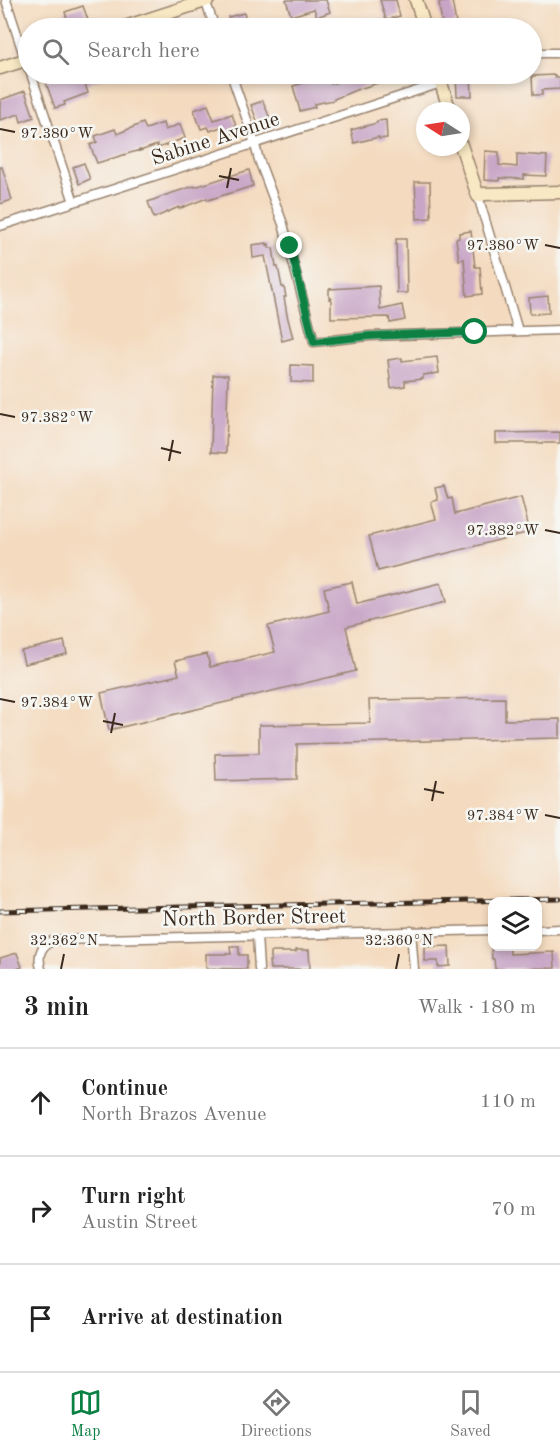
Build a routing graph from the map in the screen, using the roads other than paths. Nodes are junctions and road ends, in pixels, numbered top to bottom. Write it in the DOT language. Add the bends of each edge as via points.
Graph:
graph roads {
  1 [pos="6,0"];
  2 [pos="206,0"];
  3 [pos="416,0"];
  4 [pos="152,18"];
  5 [pos="212,18"];
  6 [pos="422,18"];
  7 [pos="18,34"];
  8 [pos="560,53"];
  9 [pos="542,54"];
  10 [pos="18,64"];
  11 [pos="0,68"];
  12 [pos="34,84"];
  13 [pos="234,84"];
  14 [pos="423,84"];
  15 [pos="442,84"];
  16 [pos="447,102"];
  17 [pos="254,144"];
  18 [pos="465,156"];
  19 [pos="560,192"];
  20 [pos="478,196"];
  21 [pos="75,202"];
  22 [pos="0,226"];
  23 [pos="560,330"];
  24 [pos="518,331"];
  25 [pos="560,929"];
  26 [pos="488,930"];
  27 [pos="542,930"];
  28 [pos="411,931"];
  29 [pos="257,935"];
  30 [pos="41,969"];
  31 [pos="259,969"];
  32 [pos="414,969"];
  1 -- 7 [label="street"];
  2 -- 4 [label="street"];
  2 -- 5 [label="street"];
  3 -- 6 [label="street"];
  8 -- 9 [label="street"];
  10 -- 11 [label="street"];
  12 -- 21 [label="street"];
  13 -- 17 [label="street"];
  14 -- 17 [label="street, Sabine Avenue"];
  15 -- 16 [label="street"];
  17 -- 21 [label="street, Sabine Avenue"];
  17 -- 24 [label="street" via="283,224 314,342 369,336"];
  18 -- 20 [label="street"];
  19 -- 20 [label="street"];
  20 -- 24 [label="street"];
  21 -- 22 [label="street, Sabine Avenue"];
  23 -- 24 [label="street"];
  25 -- 27 [label="street"];
  26 -- 28 [label="street, North Border Street"];
  28 -- 29 [label="street, North Border Street"];
  28 -- 32 [label="street"];
  29 -- 30 [label="street, North Border Street" via="48,941 41,948"];
  29 -- 31 [label="street"];
}
